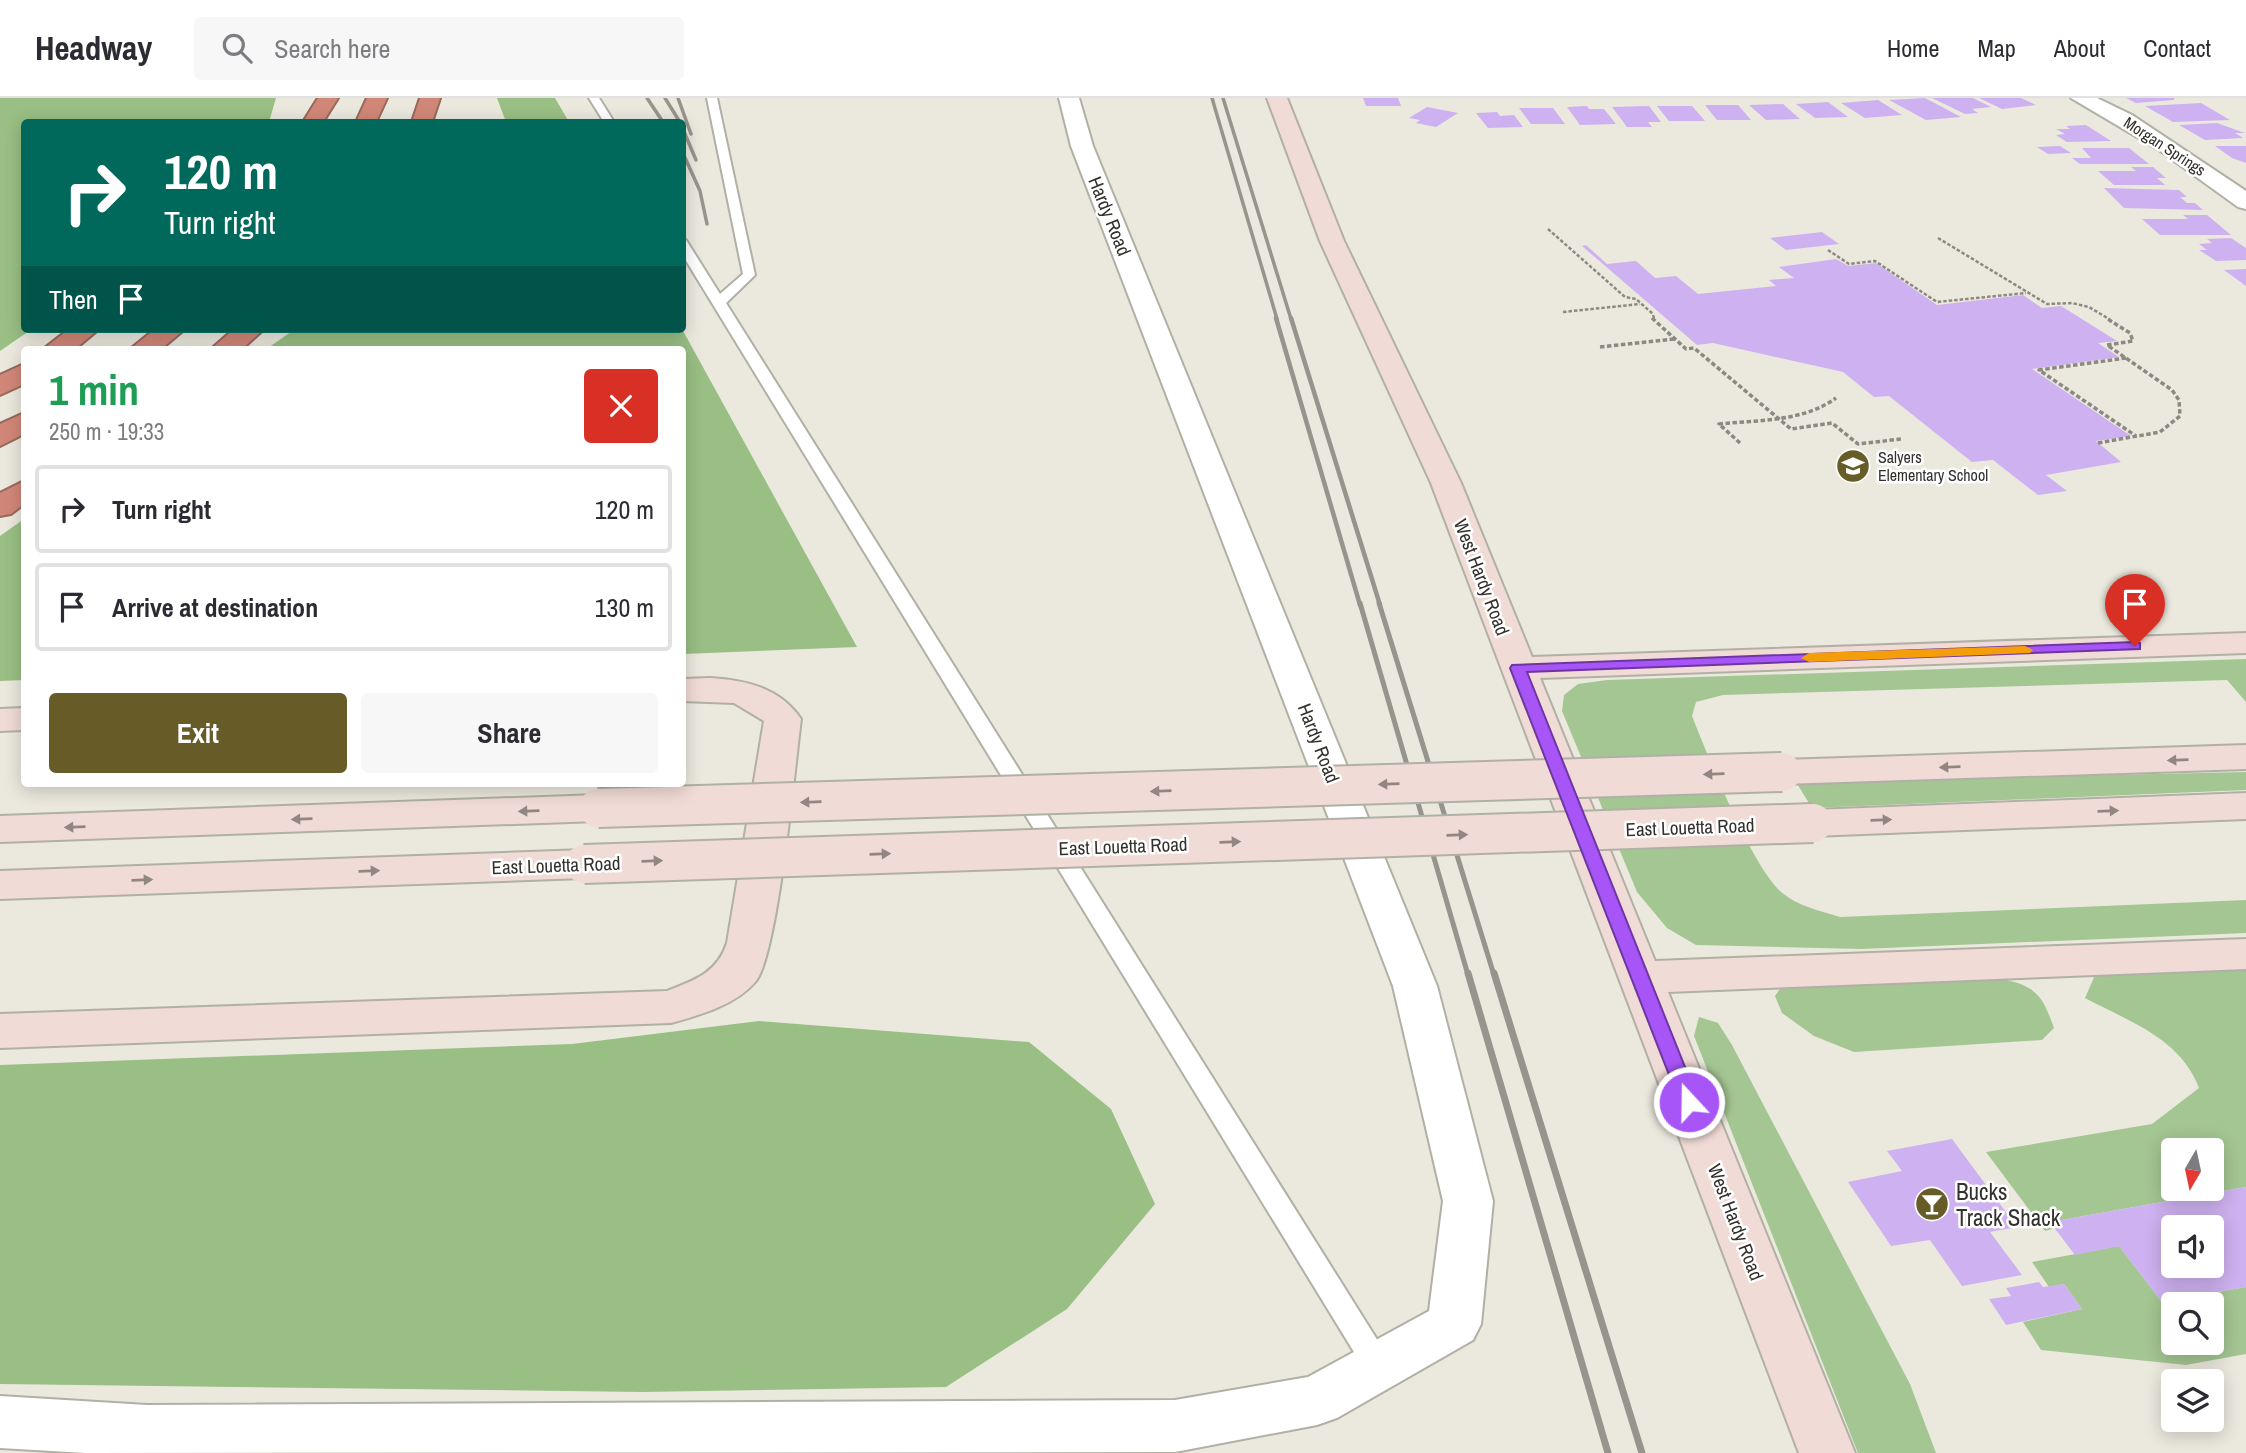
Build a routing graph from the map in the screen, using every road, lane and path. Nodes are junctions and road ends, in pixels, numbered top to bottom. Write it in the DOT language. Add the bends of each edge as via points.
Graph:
graph roads {
  1 [pos="328,98"];
  2 [pos="377,98"];
  3 [pos="430,98"];
  4 [pos="594,98"];
  5 [pos="712,98"];
  6 [pos="1069,98"];
  7 [pos="1277,98"];
  8 [pos="2081,98"];
  9 [pos="315,119"];
  10 [pos="367,119"];
  11 [pos="423,119"];
  12 [pos="607,119"];
  13 [pos="2246,202"];
  14 [pos="1548,229"];
  15 [pos="1938,238"];
  16 [pos="686,249"];
  17 [pos="1828,250"];
  18 [pos="2027,293"];
  19 [pos="719,302"];
  20 [pos="1641,303"];
  21 [pos="1563,312"];
  22 [pos="80,333"];
  23 [pos="166,333"];
  24 [pos="246,333"];
  25 [pos="1675,339"];
  26 [pos="62,346"];
  27 [pos="149,346"];
  28 [pos="229,346"];
  29 [pos="1600,347"];
  30 [pos="2127,358"];
  31 [pos="21,374"];
  32 [pos="0,387"];
  33 [pos="1836,398"];
  34 [pos="1776,417"];
  35 [pos="21,424"];
  36 [pos="0,437"];
  37 [pos="2137,437"];
  38 [pos="1902,439"];
  39 [pos="1740,443"];
  40 [pos="2098,443"];
  41 [pos="21,492"];
  42 [pos="0,507"];
  43 [pos="2246,643"];
  44 [pos="1518,668"];
  45 [pos="686,690"];
  46 [pos="21,719"];
  47 [pos="0,720"];
  48 [pos="2246,757"];
  49 [pos="2246,806"];
  50 [pos="0,829"];
  51 [pos="0,885"];
  52 [pos="2246,954"];
  53 [pos="1640,977"];
  54 [pos="0,1031"];
  55 [pos="1378,1366"];
  56 [pos="0,1422"];
  57 [pos="1827,1453"];
  1 -- 9 [label="highway"];
  2 -- 10 [label="highway"];
  3 -- 11 [label="highway"];
  4 -- 12 [label="lane"];
  5 -- 19 [label="lane" via="749,275"];
  6 -- 55 [label="street, Hardy Road" via="1082,146 1415,986 1468,1201 1454,1324"];
  7 -- 44 [label="main road, West Hardy Road" via="1332,241 1446,483"];
  8 -- 13 [label="street, Morgan Springs" via="2172,148"];
  14 -- 20 [label="path" via="1625,297"];
  15 -- 18 [label="path"];
  16 -- 19 [label="lane"];
  17 -- 18 [label="path" via="1849,264 1875,261 1937,302"];
  18 -- 30 [label="path" via="2047,304 2089,307 2130,334 2133,341 2107,345"];
  19 -- 55 [label="lane"];
  20 -- 21 [label="path"];
  20 -- 25 [label="path"];
  22 -- 26 [label="highway"];
  23 -- 27 [label="highway"];
  24 -- 28 [label="highway"];
  25 -- 29 [label="path"];
  25 -- 34 [label="path" via="1686,349 1694,348"];
  30 -- 37 [label="path" via="2172,390 2182,407 2173,425"];
  30 -- 37 [label="path" via="2039,370"];
  31 -- 32 [label="highway"];
  33 -- 34 [label="path" via="1822,409"];
  34 -- 38 [label="path" via="1791,429 1832,423 1858,444"];
  34 -- 39 [label="path" via="1719,424"];
  35 -- 36 [label="highway"];
  37 -- 40 [label="path"];
  41 -- 42 [label="highway"];
  43 -- 44 [label="main road"];
  44 -- 53 [label="main road, West Hardy Road"];
  45 -- 54 [label="main road" via="744,693 770,703 783,719 749,943 740,970 715,990 671,1007"];
  46 -- 47 [label="main road"];
  48 -- 50 [label="main road, one-way, bridge"];
  51 -- 49 [label="main road, East Louetta Road, one-way, bridge"];
  52 -- 53 [label="main road"];
  53 -- 57 [label="main road, West Hardy Road"];
  55 -- 56 [label="street" via="1317,1400 1175,1426 147,1431"];
}
